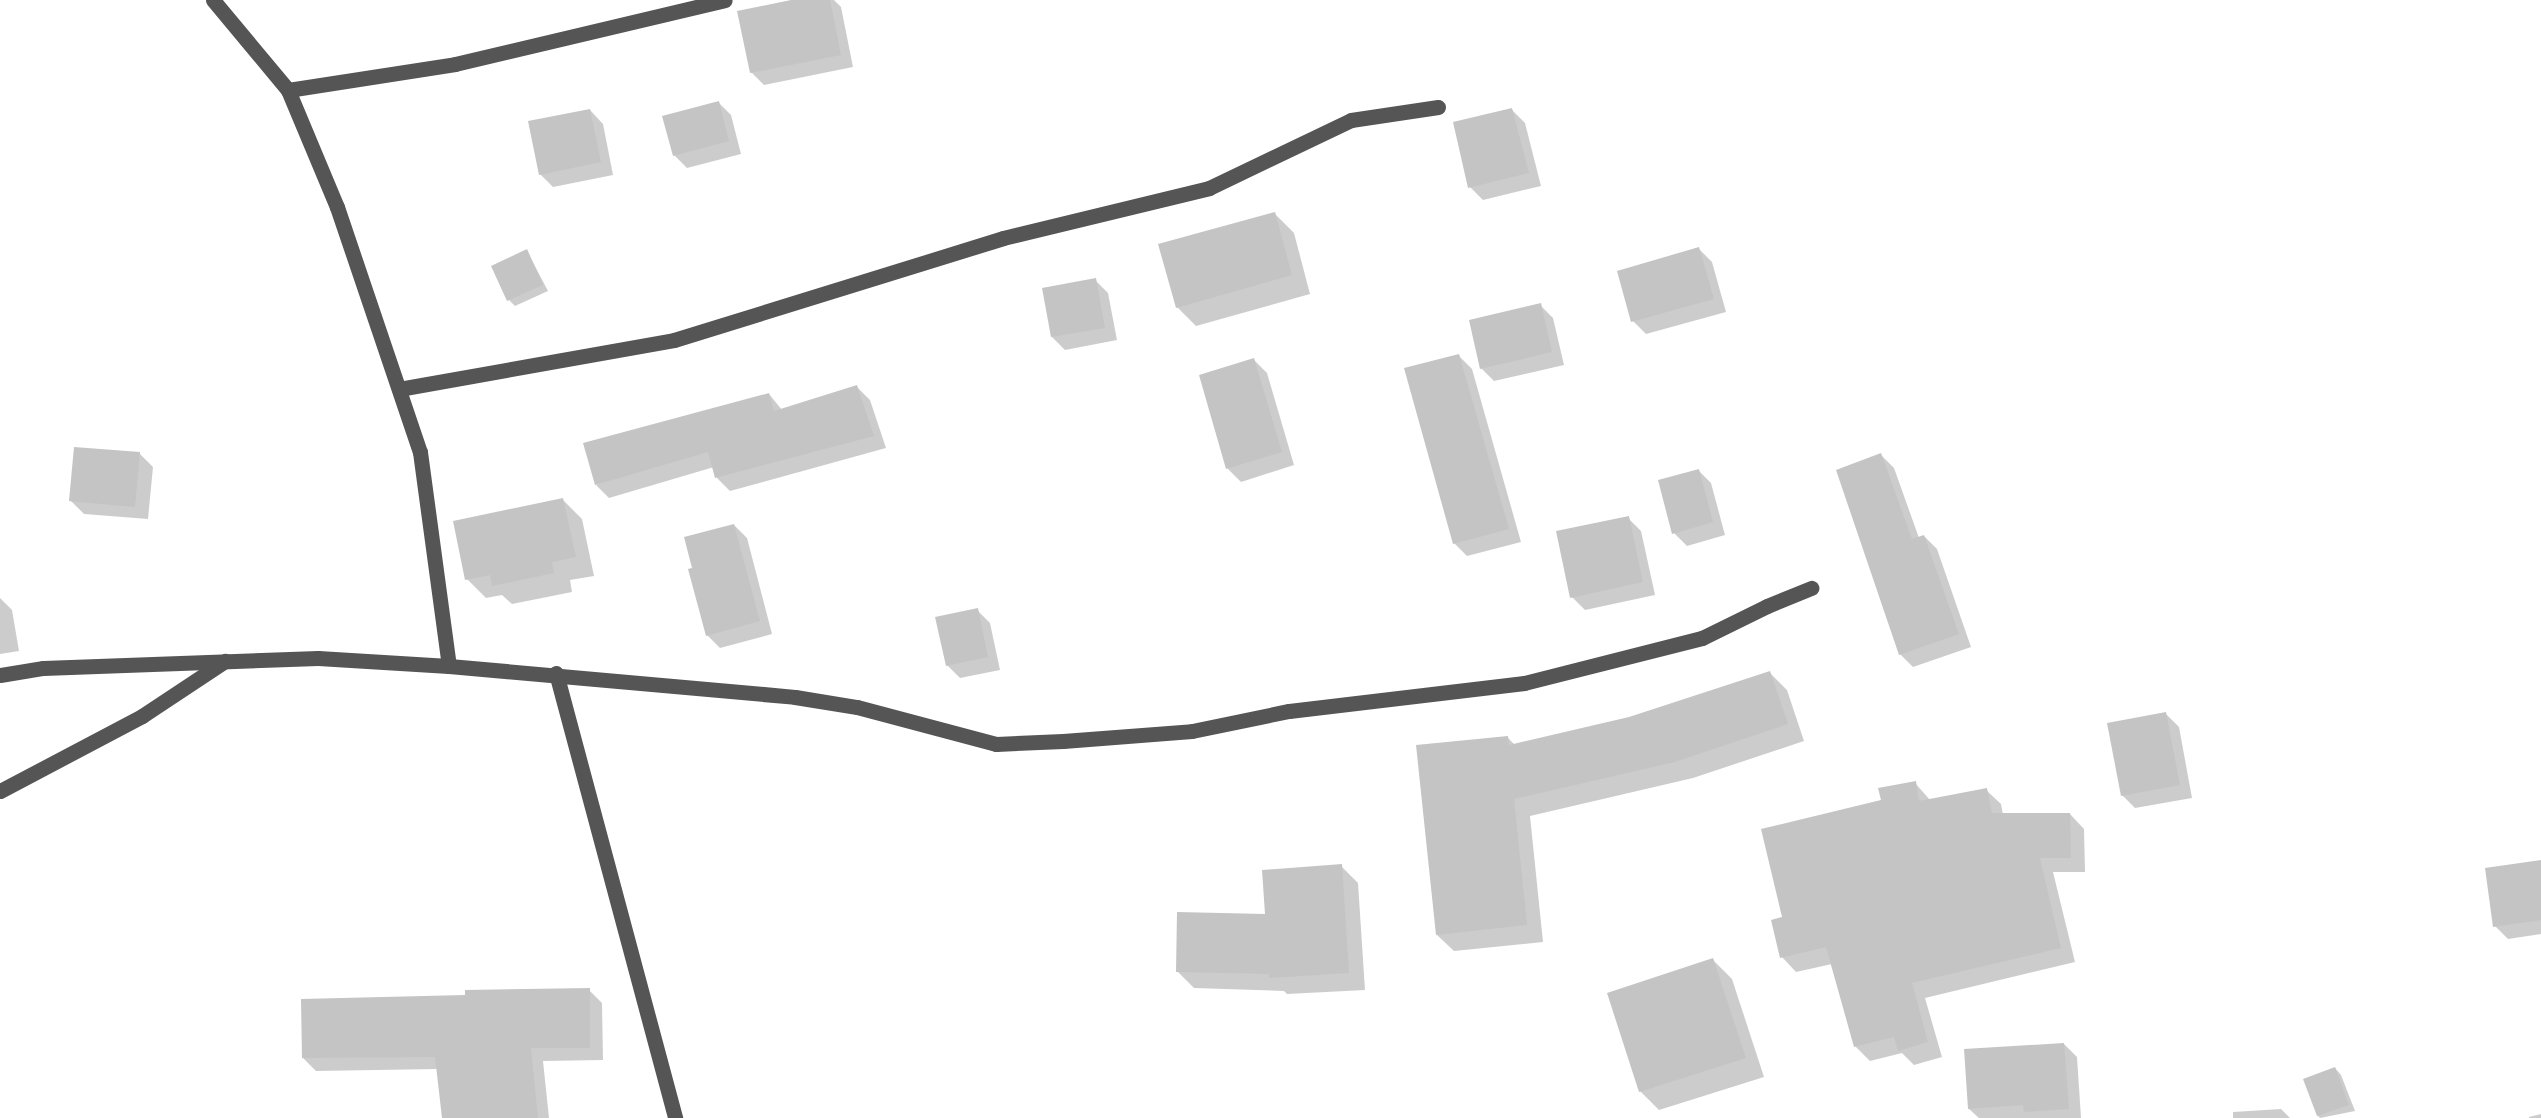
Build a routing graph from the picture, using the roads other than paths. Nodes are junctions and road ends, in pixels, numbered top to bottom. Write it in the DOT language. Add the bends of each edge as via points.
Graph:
graph roads {
  1 [pos="213,0"];
  2 [pos="725,0"];
  3 [pos="288,90"];
  4 [pos="1438,107"];
  5 [pos="399,389"];
  6 [pos="1811,588"];
  7 [pos="225,661"];
  8 [pos="449,666"];
  9 [pos="556,673"];
  10 [pos="0,675"];
  11 [pos="0,791"];
  12 [pos="675,1118"];
  1 -- 3 [label="street"];
  2 -- 3 [label="street" via="455,64"];
  3 -- 5 [label="street" via="337,207"];
  4 -- 5 [label="street" via="1351,120 1209,188 1003,238 674,340"];
  5 -- 8 [label="street" via="420,452"];
  6 -- 9 [label="street" via="1702,638 1524,683 1289,711 1192,731 1063,741 996,744 857,707"];
  7 -- 8 [label="street" via="318,658"];
  7 -- 10 [label="street" via="43,668"];
  7 -- 11 [label="street" via="142,716"];
  8 -- 9 [label="street"];
  9 -- 12 [label="street"];
}
